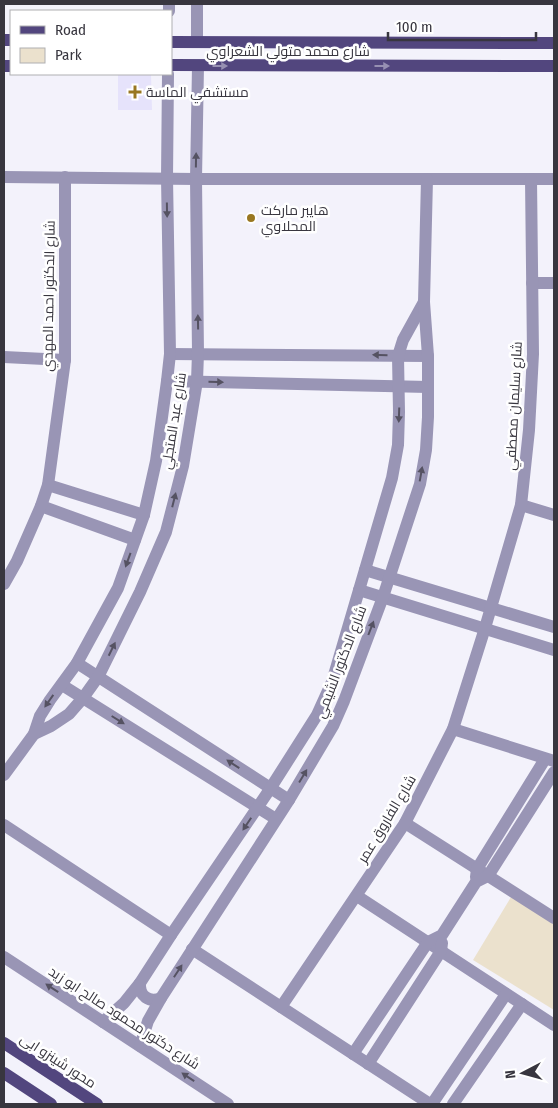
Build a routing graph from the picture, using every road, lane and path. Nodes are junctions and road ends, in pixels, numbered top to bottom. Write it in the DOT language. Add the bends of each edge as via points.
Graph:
graph roads {
  1 [pos="197,4"];
  2 [pos="172,42"];
  3 [pos="197,42"];
  4 [pos="554,43"];
  5 [pos="172,65"];
  6 [pos="198,66"];
  7 [pos="554,66"];
  8 [pos="168,75"];
  9 [pos="4,177"];
  10 [pos="65,177"];
  11 [pos="167,178"];
  12 [pos="196,179"];
  13 [pos="427,179"];
  14 [pos="531,179"];
  15 [pos="554,179"];
  16 [pos="532,283"];
  17 [pos="554,283"];
  18 [pos="424,302"];
  19 [pos="198,353"];
  20 [pos="170,354"];
  21 [pos="398,356"];
  22 [pos="428,356"];
  23 [pos="4,357"];
  24 [pos="65,360"];
  25 [pos="168,380"];
  26 [pos="197,381"];
  27 [pos="399,386"];
  28 [pos="428,387"];
  29 [pos="48,485"];
  30 [pos="522,505"];
  31 [pos="41,506"];
  32 [pos="554,515"];
  33 [pos="144,516"];
  34 [pos="136,540"];
  35 [pos="366,570"];
  36 [pos="389,576"];
  37 [pos="4,584"];
  38 [pos="359,590"];
  39 [pos="383,597"];
  40 [pos="491,608"];
  41 [pos="554,627"];
  42 [pos="485,628"];
  43 [pos="554,650"];
  44 [pos="77,663"];
  45 [pos="98,677"];
  46 [pos="62,685"];
  47 [pos="83,698"];
  48 [pos="453,729"];
  49 [pos="34,734"];
  50 [pos="550,760"];
  51 [pos="554,772"];
  52 [pos="4,775"];
  53 [pos="270,789"];
  54 [pos="288,800"];
  55 [pos="258,808"];
  56 [pos="276,819"];
  57 [pos="405,823"];
  58 [pos="4,825"];
  59 [pos="477,869"];
  60 [pos="482,879"];
  61 [pos="357,896"];
  62 [pos="554,918"];
  63 [pos="171,935"];
  64 [pos="442,935"];
  65 [pos="428,942"];
  66 [pos="192,949"];
  67 [pos="442,951"];
  68 [pos="4,957"];
  69 [pos="140,983"];
  70 [pos="506,994"];
  71 [pos="161,998"];
  72 [pos="522,1004"];
  73 [pos="282,1007"];
  74 [pos="103,1022"];
  75 [pos="554,1025"];
  76 [pos="4,1043"];
  77 [pos="140,1046"];
  78 [pos="352,1054"];
  79 [pos="368,1064"];
  80 [pos="4,1073"];
  81 [pos="52,1104"];
  82 [pos="97,1104"];
  83 [pos="228,1104"];
  84 [pos="431,1104"];
  85 [pos="453,1104"];
  1 -- 3 [label="street"];
  2 -- 3 [label="main road, شارع محمد متولي الشعراوي"];
  3 -- 4 [label="main road, شارع محمد متولي الشعراوي"];
  5 -- 6 [label="main road, شارع محمد متولي الشعراوي"];
  6 -- 7 [label="main road, شارع محمد متولي الشعراوي, one-way"];
  12 -- 6 [label="street, شارع عبد المتجلي, one-way"];
  8 -- 11 [label="street, شارع عبد المتجلي"];
  9 -- 10 [label="street"];
  10 -- 11 [label="street"];
  10 -- 24 [label="street, شارع الدكتور احمد المهدي"];
  11 -- 12 [label="street"];
  11 -- 20 [label="street, شارع عبد المتجلي, one-way"];
  12 -- 13 [label="street"];
  19 -- 12 [label="street, شارع عبد المتجلي, one-way"];
  13 -- 14 [label="street"];
  13 -- 18 [label="street, شارع الدكتور الشيمي"];
  14 -- 15 [label="street"];
  14 -- 16 [label="street, شارع سليمان مصطفي"];
  16 -- 17 [label="street"];
  16 -- 30 [label="street, شارع سليمان مصطفي" via="530,430"];
  18 -- 21 [label="street, شارع الدكتور الشيمي"];
  18 -- 22 [label="street, شارع الدكتور الشيمي"];
  19 -- 20 [label="street"];
  21 -- 19 [label="street, one-way"];
  19 -- 26 [label="street, شارع عبد المتجلي"];
  20 -- 25 [label="street, شارع عبد المتجلي"];
  21 -- 22 [label="street"];
  21 -- 27 [label="street, شارع الدكتور الشيمي"];
  22 -- 28 [label="street, شارع الدكتور الشيمي"];
  23 -- 24 [label="street"];
  24 -- 29 [label="street, شارع الدكتور احمد المهدي"];
  25 -- 26 [label="street"];
  25 -- 33 [label="street, شارع عبد المتجلي"];
  26 -- 27 [label="street, one-way"];
  45 -- 26 [label="street, شارع عبد المتجلي, one-way" via="166,532 183,466"];
  27 -- 28 [label="street"];
  27 -- 35 [label="street, شارع الدكتور الشيمي, one-way" via="398,446 394,470"];
  36 -- 28 [label="street, شارع الدكتور الشيمي, one-way" via="420,484 426,450"];
  29 -- 31 [label="street, شارع الدكتور احمد المهدي"];
  29 -- 33 [label="street"];
  30 -- 32 [label="street"];
  30 -- 40 [label="street, شارع سليمان مصطفي"];
  31 -- 34 [label="street"];
  31 -- 37 [label="street, شارع الدكتور احمد المهدي"];
  33 -- 34 [label="street, شارع عبد المتجلي"];
  34 -- 44 [label="street, شارع عبد المتجلي, one-way" via="118,588"];
  35 -- 36 [label="street"];
  35 -- 38 [label="street, شارع الدكتور الشيمي"];
  36 -- 39 [label="street, شارع الدكتور الشيمي"];
  36 -- 40 [label="street"];
  38 -- 39 [label="street"];
  38 -- 53 [label="street, شارع الدكتور الشيمي" via="332,682 314,720"];
  39 -- 42 [label="street"];
  54 -- 39 [label="street, شارع الدكتور الشيمي, one-way" via="339,714"];
  40 -- 41 [label="street"];
  40 -- 42 [label="street, شارع سليمان مصطفي"];
  42 -- 43 [label="street"];
  42 -- 48 [label="street, شارع الفاروق عمر"];
  44 -- 45 [label="street"];
  44 -- 46 [label="street, شارع عبد المتجلي"];
  45 -- 47 [label="street, شارع عبد المتجلي"];
  53 -- 45 [label="street, one-way"];
  46 -- 47 [label="street"];
  46 -- 49 [label="street, شارع عبد المتجلي, one-way" via="40,716"];
  47 -- 49 [label="street, شارع عبد المتجلي" via="69,714"];
  47 -- 55 [label="street, one-way"];
  48 -- 50 [label="street"];
  48 -- 57 [label="street, شارع الفاروق عمر"];
  49 -- 52 [label="street, شارع عبد المتجلي"];
  50 -- 59 [label="street"];
  51 -- 60 [label="street"];
  53 -- 54 [label="street"];
  53 -- 55 [label="street, شارع الدكتور الشيمي"];
  54 -- 56 [label="street, شارع الدكتور الشيمي"];
  55 -- 56 [label="street"];
  55 -- 63 [label="street, شارع الدكتور الشيمي, one-way"];
  56 -- 66 [label="street, شارع الدكتور الشيمي"];
  57 -- 59 [label="street"];
  57 -- 61 [label="street, شارع الفاروق عمر"];
  58 -- 63 [label="street"];
  59 -- 60 [label="street"];
  60 -- 62 [label="street"];
  60 -- 64 [label="street"];
  61 -- 65 [label="street"];
  61 -- 73 [label="street, شارع الفاروق عمر"];
  63 -- 69 [label="street, شارع الدكتور الشيمي"];
  64 -- 65 [label="street"];
  64 -- 67 [label="street"];
  65 -- 67 [label="street"];
  65 -- 78 [label="street"];
  71 -- 66 [label="street, شارع الدكتور الشيمي, one-way"];
  66 -- 73 [label="street"];
  67 -- 70 [label="street"];
  67 -- 79 [label="street"];
  74 -- 68 [label="street, شارع دكتور محمود صالح ابو زيد, one-way"];
  69 -- 71 [label="street" via="140,990 147,998"];
  69 -- 74 [label="street, شارع الدكتور الشيمي"];
  70 -- 72 [label="street"];
  70 -- 84 [label="street"];
  71 -- 77 [label="street, شارع الدكتور الشيمي" via="148,1021"];
  72 -- 75 [label="street"];
  72 -- 85 [label="street"];
  73 -- 78 [label="street"];
  74 -- 77 [label="street, شارع دكتور محمود صالح ابو زيد"];
  76 -- 82 [label="main road, محور شينزو ابى"];
  83 -- 77 [label="street, شارع دكتور محمود صالح ابو زيد, one-way"];
  78 -- 79 [label="street"];
  79 -- 84 [label="street"];
  80 -- 81 [label="main road"];
}
